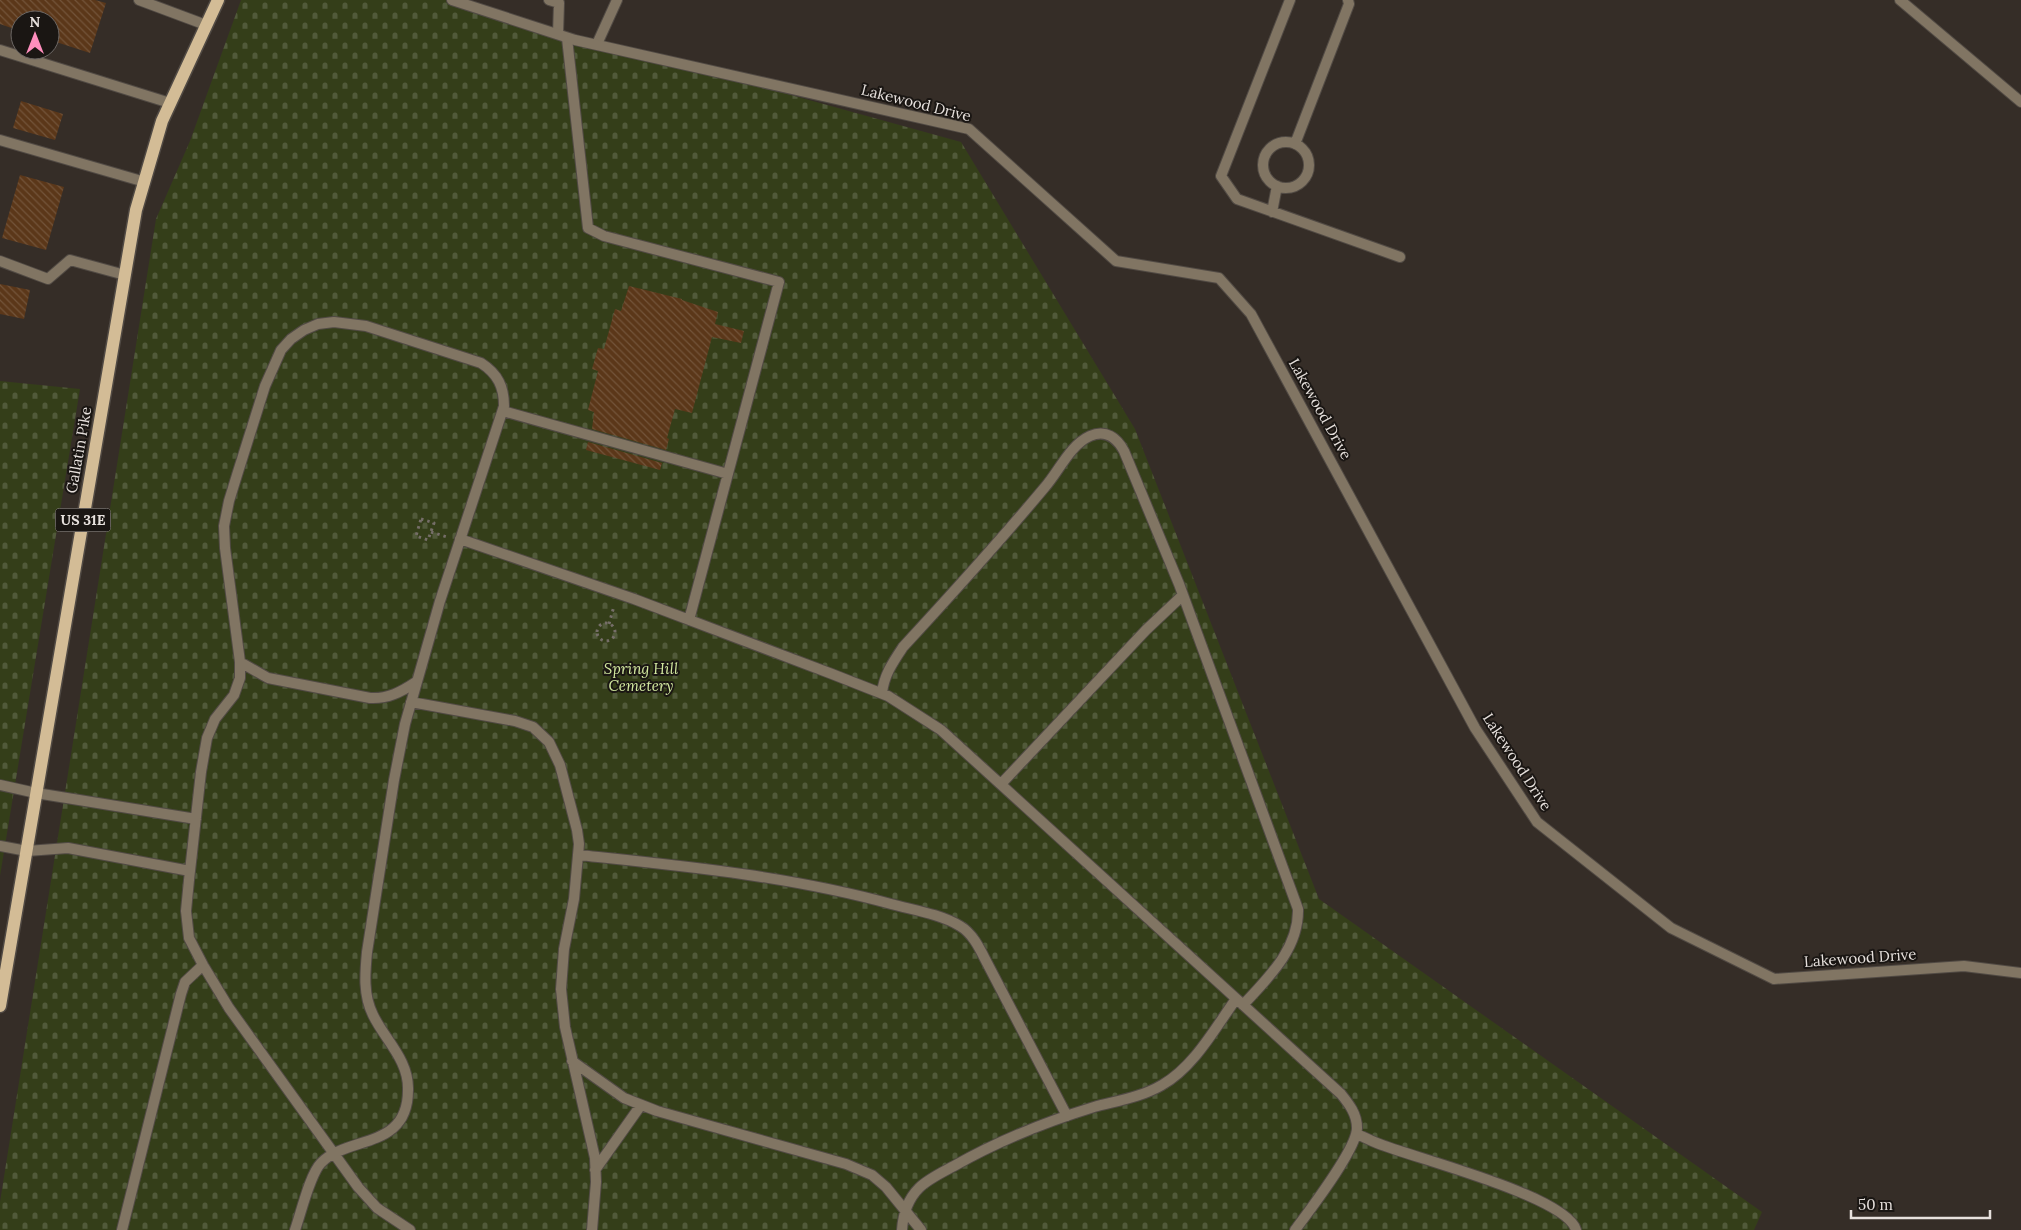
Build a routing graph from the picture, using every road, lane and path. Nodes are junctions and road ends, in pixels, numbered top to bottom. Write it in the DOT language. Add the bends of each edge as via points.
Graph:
graph roads {
  1 [pos="139,0"];
  2 [pos="218,0"];
  3 [pos="452,0"];
  4 [pos="549,0"];
  5 [pos="617,0"];
  6 [pos="1290,0"];
  7 [pos="1348,0"];
  8 [pos="1900,0"];
  9 [pos="206,25"];
  10 [pos="563,36"];
  11 [pos="597,44"];
  12 [pos="0,50"];
  13 [pos="2021,102"];
  14 [pos="170,103"];
  15 [pos="0,140"];
  16 [pos="1295,144"];
  17 [pos="145,182"];
  18 [pos="1277,186"];
  19 [pos="1272,212"];
  20 [pos="1400,257"];
  21 [pos="0,261"];
  22 [pos="125,275"];
  23 [pos="503,411"];
  24 [pos="728,474"];
  25 [pos="434,523"];
  26 [pos="460,539"];
  27 [pos="618,594"];
  28 [pos="1183,595"];
  29 [pos="689,620"];
  30 [pos="609,624"];
  31 [pos="240,662"];
  32 [pos="416,682"];
  33 [pos="882,693"];
  34 [pos="411,702"];
  35 [pos="1000,784"];
  36 [pos="0,785"];
  37 [pos="36,793"];
  38 [pos="196,819"];
  39 [pos="0,846"];
  40 [pos="27,851"];
  41 [pos="578,855"];
  42 [pos="190,871"];
  43 [pos="202,965"];
  44 [pos="2021,973"];
  45 [pos="1240,1002"];
  46 [pos="0,1006"];
  47 [pos="572,1061"];
  48 [pos="641,1106"];
  49 [pos="1067,1116"];
  50 [pos="1357,1134"];
  51 [pos="334,1154"];
  52 [pos="595,1170"];
  53 [pos="905,1210"];
  54 [pos="122,1230"];
  55 [pos="295,1230"];
  56 [pos="410,1230"];
  57 [pos="592,1230"];
  58 [pos="902,1230"];
  59 [pos="921,1230"];
  60 [pos="1294,1230"];
  61 [pos="1576,1230"];
  1 -- 9 [label="street"];
  2 -- 9 [label="main road, Gallatin Pike / US 31E"];
  3 -- 10 [label="street, Lakewood Drive"];
  4 -- 10 [label="street" via="559,3"];
  5 -- 11 [label="street"];
  6 -- 19 [label="street" via="1221,176 1237,199"];
  7 -- 16 [label="street"];
  8 -- 13 [label="street"];
  9 -- 14 [label="main road, Gallatin Pike / US 31E"];
  10 -- 11 [label="street, Lakewood Drive"];
  10 -- 24 [label="street" via="588,228 604,236 779,282"];
  11 -- 44 [label="street, Lakewood Drive" via="969,129 1116,261 1219,278 1251,314 1475,728 1537,822 1671,928 1774,979 1964,966"];
  12 -- 14 [label="street"];
  14 -- 17 [label="main road, Gallatin Pike / US 31E"];
  15 -- 17 [label="street"];
  16 -- 18 [label="street" via="1280,143 1267,152 1263,167 1270,182"];
  16 -- 18 [label="street" via="1309,160 1307,174 1298,185"];
  17 -- 22 [label="main road, Gallatin Pike / US 31E" via="136,210"];
  18 -- 19 [label="street"];
  19 -- 20 [label="street"];
  21 -- 22 [label="street" via="48,279 70,260"];
  22 -- 37 [label="main road, Gallatin Pike / US 31E"];
  23 -- 24 [label="street"];
  23 -- 26 [label="street"];
  23 -- 31 [label="street" via="504,397 498,379 491,370 474,360 366,326 334,322 318,324 291,339 281,350 265,386 224,526"];
  24 -- 29 [label="street"];
  25 -- 25 [label="path" via="421,519 416,536 428,540"];
  26 -- 27 [label="street"];
  26 -- 32 [label="street"];
  27 -- 29 [label="street"];
  27 -- 30 [label="path"];
  28 -- 33 [label="street" via="1119,442 1107,434 1092,435 1073,450 1046,486 902,647 888,669"];
  28 -- 35 [label="street"];
  28 -- 45 [label="street" via="1298,909 1298,924 1292,941 1267,979"];
  29 -- 33 [label="street"];
  30 -- 30 [label="path" via="603,624 598,630 598,636 604,641 614,636 614,629"];
  31 -- 32 [label="street" via="268,678 370,698 394,695"];
  31 -- 38 [label="street" via="240,678 234,695 215,719 207,738"];
  32 -- 34 [label="street"];
  33 -- 35 [label="street" via="941,730"];
  34 -- 41 [label="street" via="515,721 538,731 549,742 560,765 577,830"];
  34 -- 51 [label="street" via="394,780 364,976 373,1015 401,1060 408,1090 404,1110 393,1128 380,1137"];
  35 -- 45 [label="street"];
  36 -- 37 [label="street"];
  37 -- 38 [label="street"];
  37 -- 40 [label="main road, Gallatin Pike / US 31E"];
  38 -- 42 [label="street"];
  39 -- 40 [label="street"];
  40 -- 42 [label="street" via="68,848"];
  40 -- 46 [label="main road, Gallatin Pike / US 31E"];
  41 -- 47 [label="street" via="561,989"];
  41 -- 49 [label="street" via="728,872 799,884 871,899 960,926 977,944"];
  42 -- 43 [label="street" via="187,928"];
  43 -- 51 [label="street"];
  43 -- 54 [label="street" via="185,982 181,994"];
  45 -- 49 [label="street" via="1183,1069 1162,1085"];
  45 -- 50 [label="street" via="1341,1094 1352,1107"];
  47 -- 48 [label="street" via="624,1098"];
  47 -- 52 [label="street"];
  48 -- 52 [label="street"];
  48 -- 53 [label="street" via="846,1164 886,1186"];
  49 -- 53 [label="street" via="982,1151 939,1174 919,1188"];
  50 -- 60 [label="street" via="1335,1173"];
  50 -- 61 [label="street" via="1544,1203 1570,1219"];
  51 -- 55 [label="street" via="323,1160 314,1173"];
  51 -- 56 [label="street" via="377,1208"];
  52 -- 57 [label="street"];
  53 -- 58 [label="street"];
  53 -- 59 [label="street"];
}
